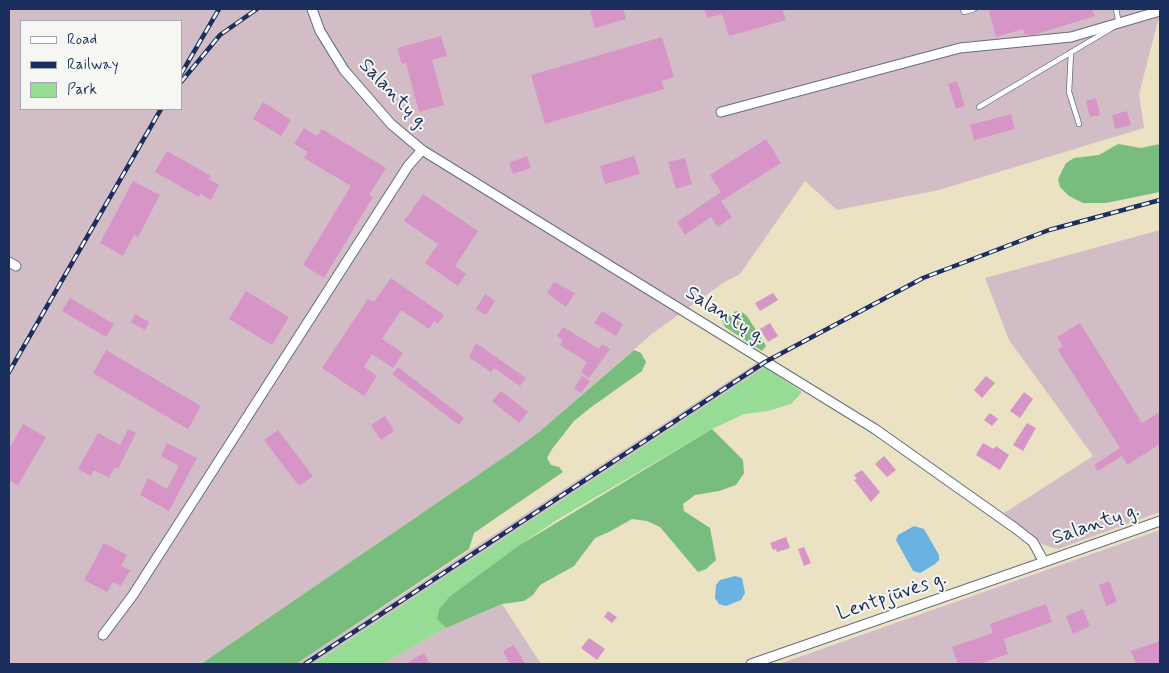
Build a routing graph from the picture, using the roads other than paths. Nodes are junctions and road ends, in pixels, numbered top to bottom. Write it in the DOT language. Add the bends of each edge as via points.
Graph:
graph roads {
  1 [pos="312,9"];
  2 [pos="963,9"];
  3 [pos="974,9"];
  4 [pos="1116,9"];
  5 [pos="1160,11"];
  6 [pos="1120,24"];
  7 [pos="1071,52"];
  8 [pos="978,107"];
  9 [pos="721,112"];
  10 [pos="1079,124"];
  11 [pos="422,150"];
  12 [pos="1160,521"];
  13 [pos="1044,562"];
  14 [pos="103,635"];
  15 [pos="751,664"];
  1 -- 11 [label="street, Salantų g." via="320,32 344,70 391,124"];
  2 -- 3 [label="lane" via="964,12"];
  4 -- 6 [label="lane"];
  5 -- 6 [label="street"];
  6 -- 7 [label="lane"];
  6 -- 9 [label="street" via="1071,37 960,48"];
  7 -- 8 [label="lane"];
  7 -- 10 [label="lane" via="1069,92"];
  11 -- 13 [label="street, Salantų g." via="875,429 1034,542"];
  11 -- 14 [label="street" via="408,166 133,595"];
  12 -- 13 [label="street, Salantų g."];
  13 -- 15 [label="street, Lentpjūvės g."];
}
